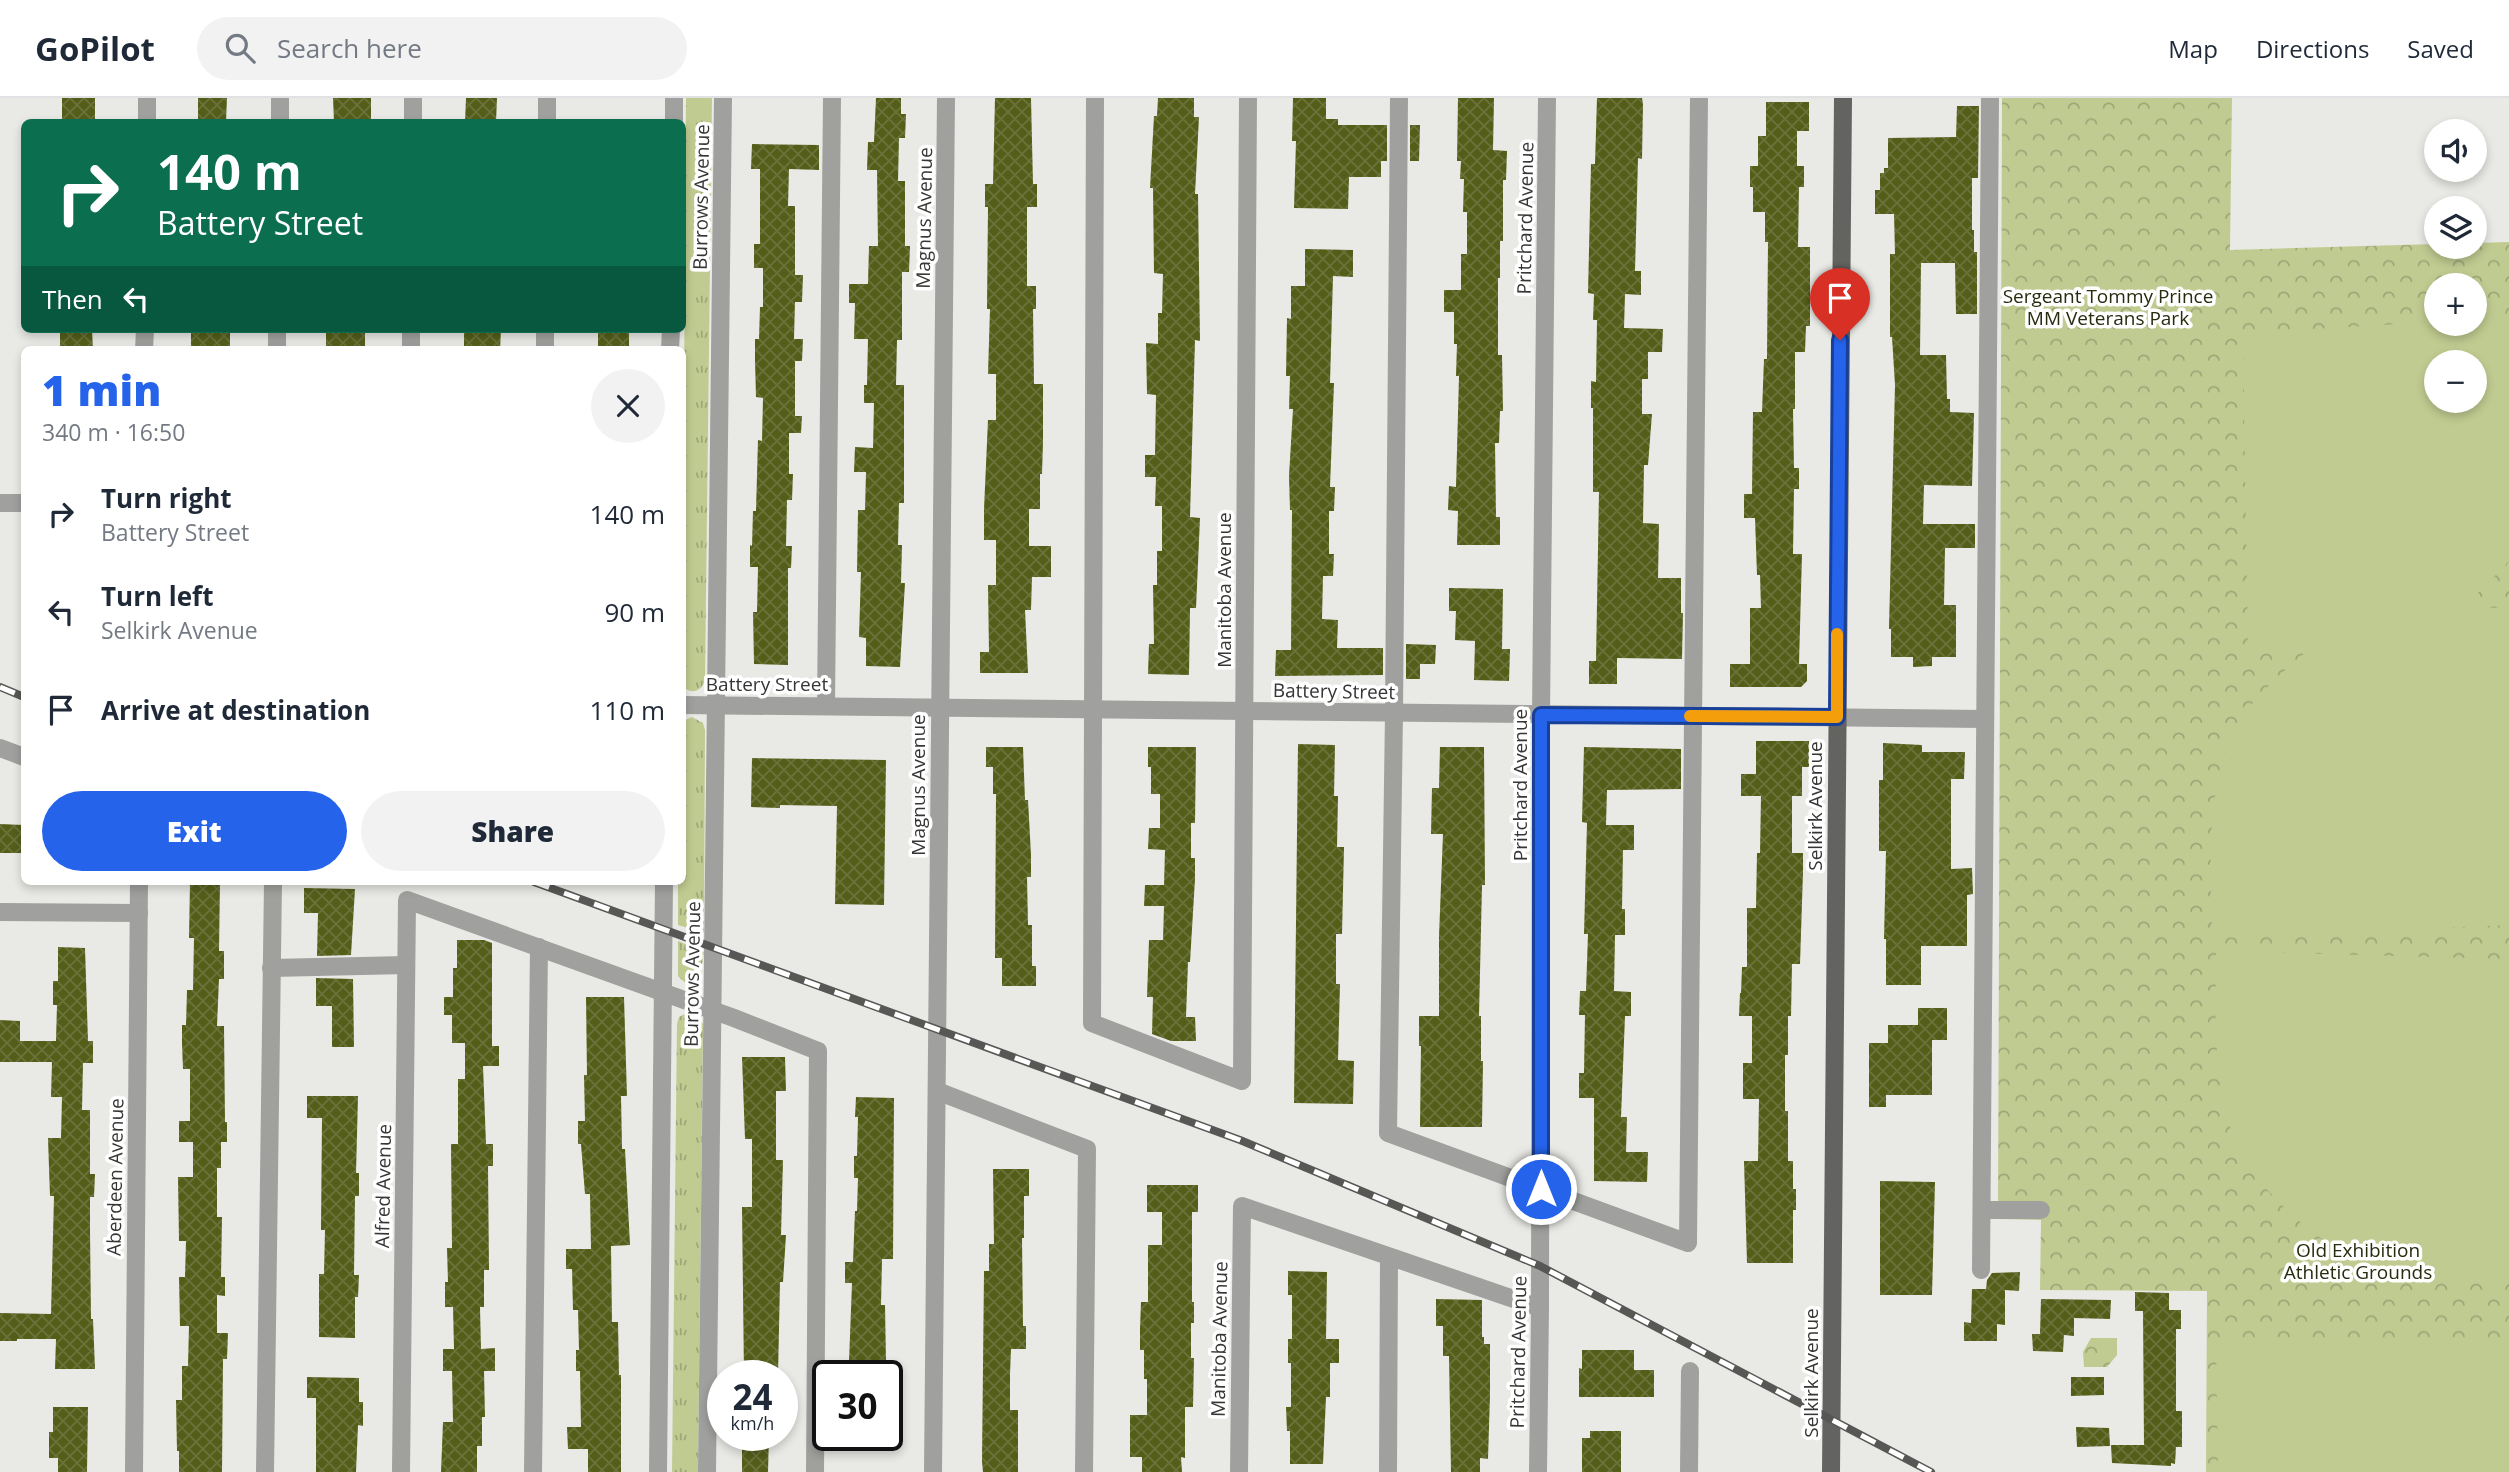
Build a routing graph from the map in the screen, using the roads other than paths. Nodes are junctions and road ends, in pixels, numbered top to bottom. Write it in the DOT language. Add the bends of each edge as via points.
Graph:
graph roads {
  1 [pos="147,98"];
  2 [pos="280,98"];
  3 [pos="413,98"];
  4 [pos="547,98"];
  5 [pos="674,98"];
  6 [pos="723,98"];
  7 [pos="832,98"];
  8 [pos="946,98"];
  9 [pos="1095,98"];
  10 [pos="1248,98"];
  11 [pos="1399,98"];
  12 [pos="1547,98"];
  13 [pos="1699,98"];
  14 [pos="1843,98"];
  15 [pos="1990,98"];
  16 [pos="147,119"];
  17 [pos="280,119"];
  18 [pos="413,119"];
  19 [pos="547,119"];
  20 [pos="674,119"];
  21 [pos="0,503"];
  22 [pos="21,503"];
  23 [pos="686,705"];
  24 [pos="715,705"];
  25 [pos="826,706"];
  26 [pos="940,708"];
  27 [pos="1093,710"];
  28 [pos="1244,711"];
  29 [pos="1394,713"];
  30 [pos="1541,715"];
  31 [pos="1694,716"];
  32 [pos="1837,717"];
  33 [pos="1985,719"];
  34 [pos="0,748"];
  35 [pos="21,756"];
  36 [pos="139,885"];
  37 [pos="272,885"];
  38 [pos="664,885"];
  39 [pos="0,912"];
  40 [pos="139,913"];
  41 [pos="539,947"];
  42 [pos="407,965"];
  43 [pos="271,968"];
  44 [pos="665,992"];
  45 [pos="713,1010"];
  46 [pos="937,1091"];
  47 [pos="1541,1189"];
  48 [pos="1982,1210"];
  49 [pos="2040,1210"];
  50 [pos="1390,1257"];
  51 [pos="1981,1270"];
  52 [pos="1540,1308"];
  53 [pos="1690,1371"];
  54 [pos="134,1472"];
  55 [pos="265,1472"];
  56 [pos="401,1472"];
  57 [pos="533,1472"];
  58 [pos="658,1472"];
  59 [pos="707,1472"];
  60 [pos="815,1472"];
  61 [pos="933,1472"];
  62 [pos="1084,1472"];
  63 [pos="1239,1472"];
  64 [pos="1388,1472"];
  65 [pos="1538,1472"];
  66 [pos="1689,1472"];
  67 [pos="1831,1472"];
  1 -- 16 [label="street"];
  2 -- 17 [label="street"];
  3 -- 18 [label="street"];
  4 -- 19 [label="street"];
  5 -- 20 [label="street, Burrows Avenue"];
  6 -- 24 [label="street, Burrows Avenue"];
  7 -- 25 [label="street"];
  8 -- 26 [label="street, Magnus Avenue"];
  9 -- 27 [label="street"];
  10 -- 28 [label="street, Manitoba Avenue"];
  11 -- 29 [label="street"];
  12 -- 30 [label="street, Pritchard Avenue"];
  13 -- 31 [label="street"];
  14 -- 32 [label="main road, Selkirk Avenue"];
  15 -- 33 [label="street"];
  21 -- 22 [label="street"];
  23 -- 24 [label="street, Battery Street"];
  24 -- 25 [label="street, Battery Street"];
  24 -- 45 [label="street, Burrows Avenue"];
  25 -- 26 [label="street, Battery Street"];
  26 -- 27 [label="street, Battery Street"];
  26 -- 46 [label="street, Magnus Avenue"];
  27 -- 28 [label="street, Battery Street"];
  27 -- 28 [label="street, Manitoba Avenue" via="1092,1023 1242,1082"];
  28 -- 29 [label="street, Battery Street"];
  29 -- 30 [label="street, Battery Street"];
  29 -- 47 [label="street" via="1388,1133"];
  30 -- 31 [label="street, Battery Street"];
  30 -- 47 [label="street, Pritchard Avenue"];
  31 -- 32 [label="street, Battery Street"];
  31 -- 47 [label="street" via="1688,1243"];
  32 -- 33 [label="street, Battery Street"];
  32 -- 67 [label="main road, Selkirk Avenue"];
  33 -- 48 [label="street"];
  34 -- 35 [label="street"];
  36 -- 40 [label="street, Aberdeen Avenue"];
  37 -- 43 [label="street"];
  38 -- 44 [label="street, Burrows Avenue"];
  39 -- 40 [label="street"];
  40 -- 54 [label="street, Aberdeen Avenue"];
  41 -- 42 [label="street, Alfred Avenue" via="407,900"];
  41 -- 44 [label="street"];
  41 -- 57 [label="street"];
  42 -- 43 [label="street"];
  42 -- 56 [label="street, Alfred Avenue"];
  43 -- 55 [label="street"];
  44 -- 45 [label="street"];
  44 -- 58 [label="street, Burrows Avenue"];
  45 -- 59 [label="street, Burrows Avenue"];
  45 -- 60 [label="street" via="818,1052"];
  46 -- 61 [label="street, Magnus Avenue"];
  46 -- 62 [label="street" via="1087,1149"];
  47 -- 52 [label="street, Pritchard Avenue"];
  48 -- 49 [label="street"];
  48 -- 51 [label="street"];
  50 -- 52 [label="street"];
  50 -- 63 [label="street, Manitoba Avenue" via="1242,1206"];
  50 -- 64 [label="street"];
  52 -- 65 [label="street, Pritchard Avenue"];
  53 -- 66 [label="street"];
}
